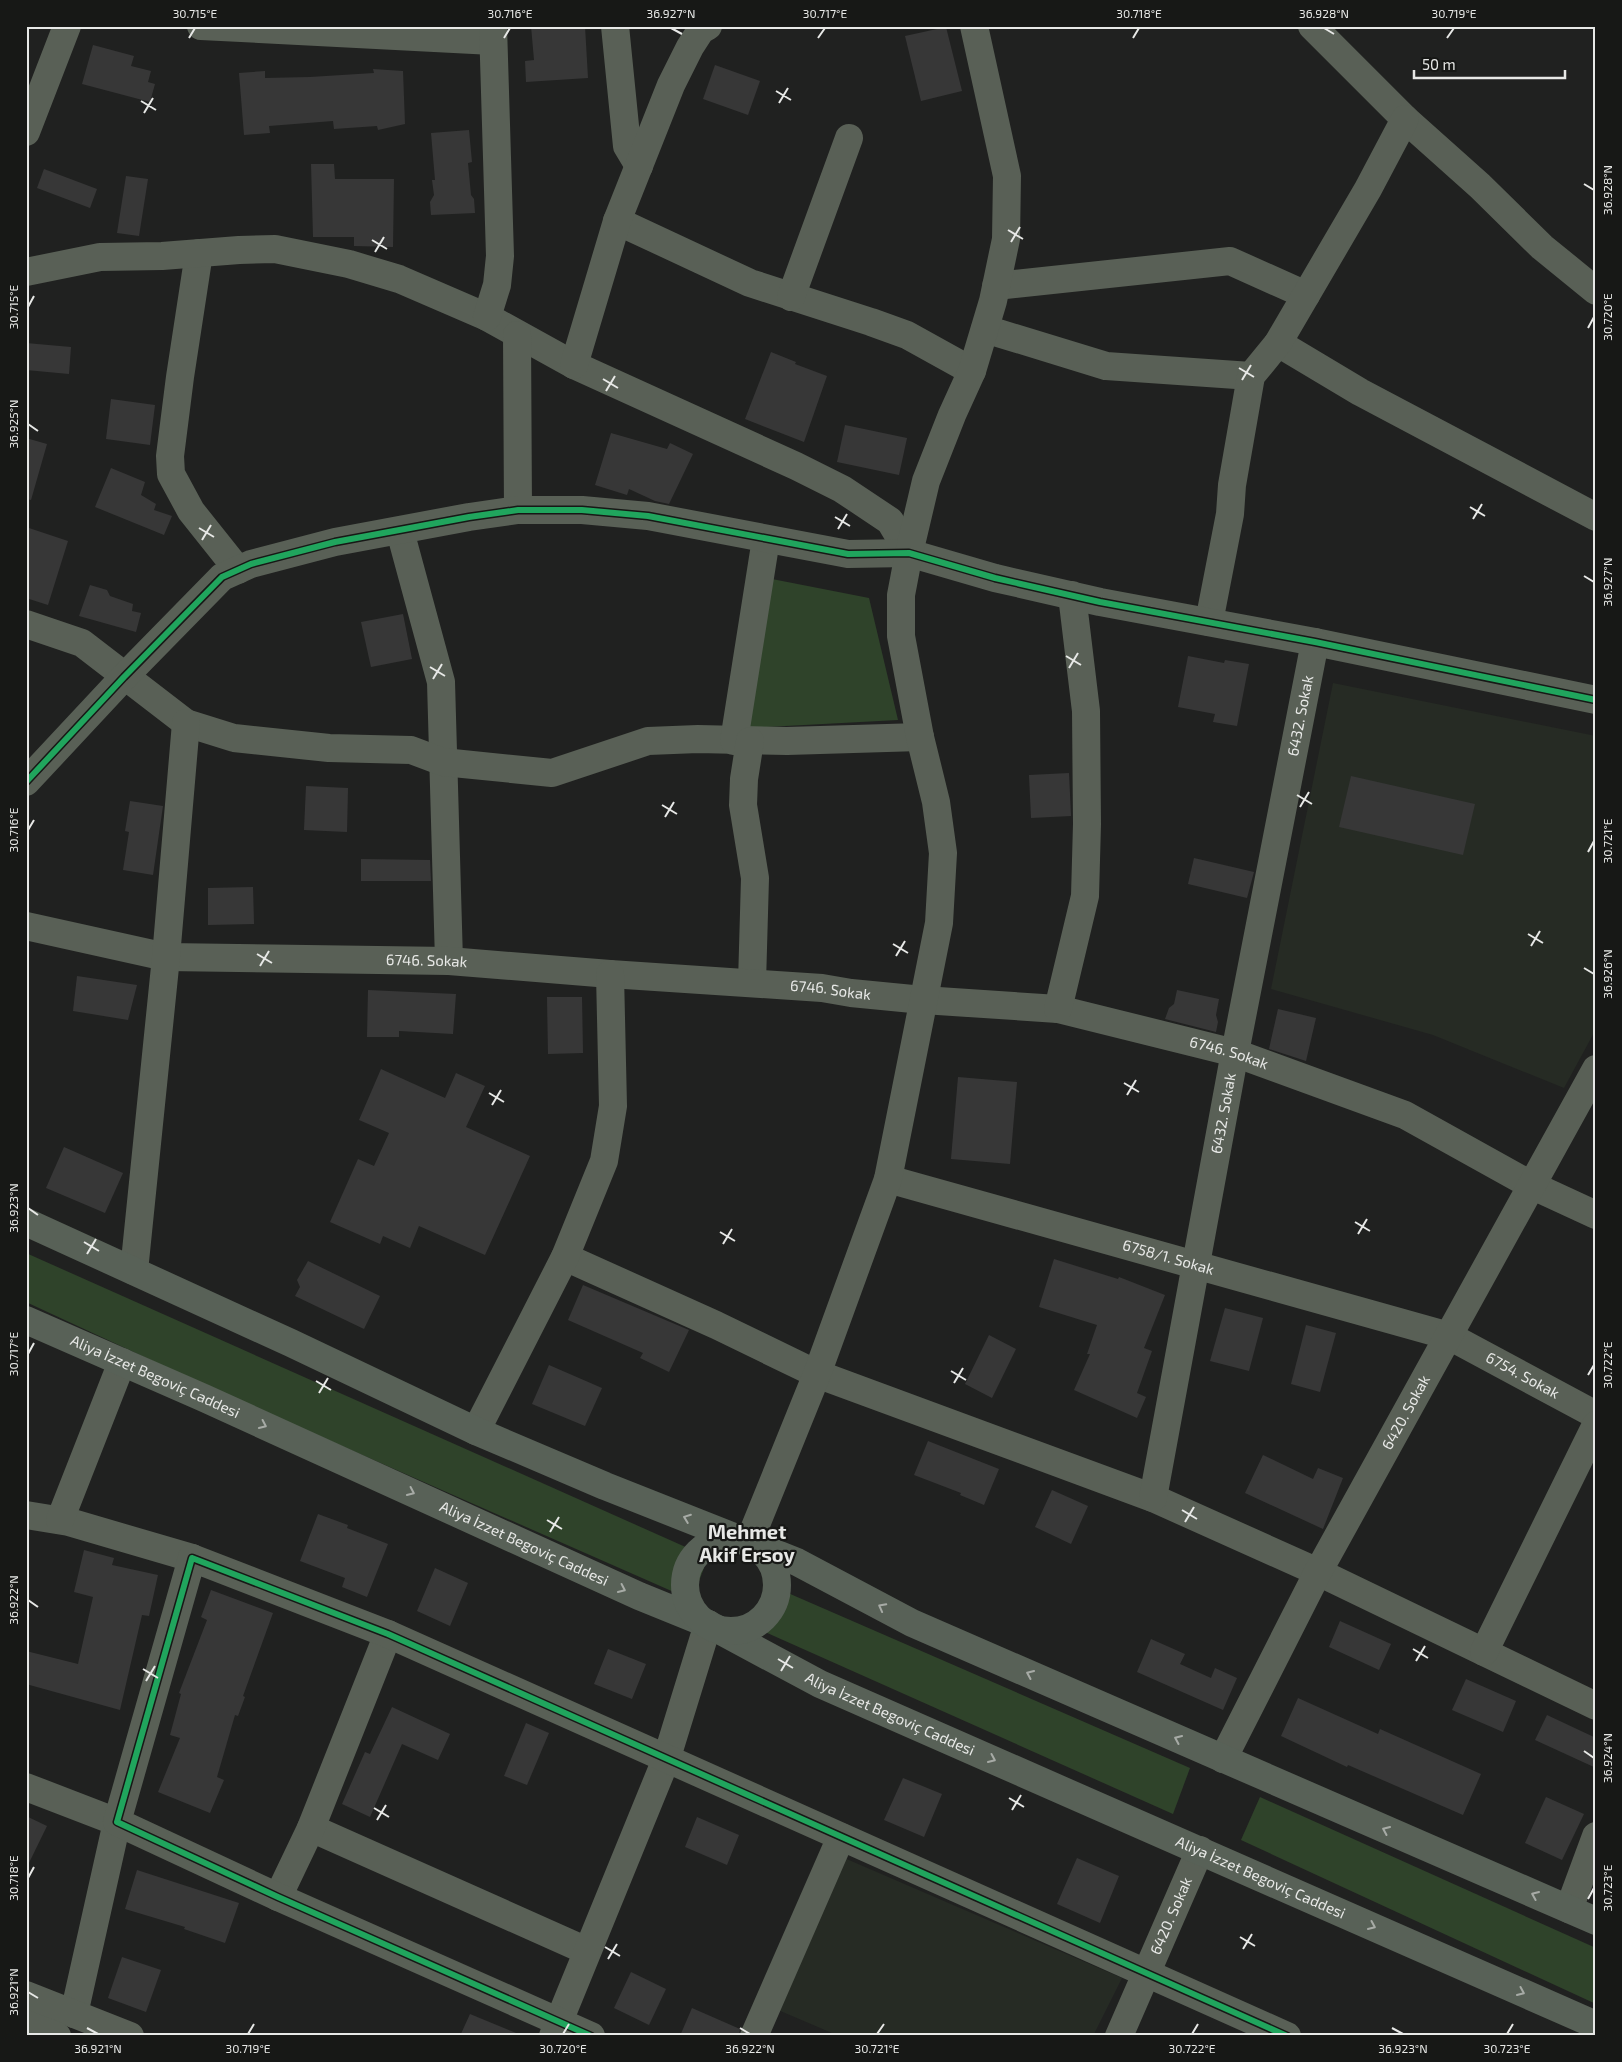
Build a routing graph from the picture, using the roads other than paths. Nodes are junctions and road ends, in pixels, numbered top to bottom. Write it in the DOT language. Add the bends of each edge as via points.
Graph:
graph roads {
  1 [pos="67,26"];
  2 [pos="201,26"];
  3 [pos="615,26"];
  4 [pos="708,26"];
  5 [pos="974,26"];
  6 [pos="1312,26"];
  7 [pos="285,28"];
  8 [pos="493,34"];
  9 [pos="1405,119"];
  10 [pos="26,132"];
  11 [pos="849,138"];
  12 [pos="639,166"];
  13 [pos="617,221"];
  14 [pos="200,253"];
  15 [pos="26,272"];
  16 [pos="996,286"];
  17 [pos="1596,291"];
  18 [pos="1306,295"];
  19 [pos="791,297"];
  20 [pos="486,317"];
  21 [pos="985,329"];
  22 [pos="517,334"];
  23 [pos="1278,343"];
  24 [pos="574,365"];
  25 [pos="972,371"];
  26 [pos="1251,376"];
  27 [pos="518,510"];
  28 [pos="1596,517"];
  29 [pos="400,531"];
  30 [pos="766,539"];
  31 [pos="908,553"];
  32 [pos="238,570"];
  33 [pos="1072,595"];
  34 [pos="1209,622"];
  35 [pos="26,624"];
  36 [pos="1315,642"];
  37 [pos="124,677"];
  38 [pos="1596,700"];
  39 [pos="186,723"];
  40 [pos="920,737"];
  41 [pos="742,741"];
  42 [pos="443,762"];
  43 [pos="26,782"];
  44 [pos="26,926"];
  45 [pos="166,957"];
  46 [pos="449,961"];
  47 [pos="610,974"];
  48 [pos="752,983"];
  49 [pos="923,1000"];
  50 [pos="1058,1009"];
  51 [pos="1235,1053"];
  52 [pos="1596,1069"];
  53 [pos="888,1180"];
  54 [pos="1531,1185"];
  55 [pos="1596,1215"];
  56 [pos="26,1222"];
  57 [pos="565,1257"];
  58 [pos="1195,1264"];
  59 [pos="134,1272"];
  60 [pos="26,1320"];
  61 [pos="1449,1336"];
  62 [pos="122,1362"];
  63 [pos="817,1374"];
  64 [pos="1596,1415"];
  65 [pos="1596,1424"];
  66 [pos="476,1432"];
  67 [pos="1153,1498"];
  68 [pos="26,1515"];
  69 [pos="60,1520"];
  70 [pos="749,1542"];
  71 [pos="192,1558"];
  72 [pos="1318,1572"];
  73 [pos="708,1624"];
  74 [pos="388,1634"];
  75 [pos="1484,1652"];
  76 [pos="1596,1706"];
  77 [pos="667,1757"];
  78 [pos="1223,1759"];
  79 [pos="26,1788"];
  80 [pos="116,1822"];
  81 [pos="310,1828"];
  82 [pos="1596,1836"];
  83 [pos="841,1837"];
  84 [pos="1200,1850"];
  85 [pos="278,1897"];
  86 [pos="1569,1909"];
  87 [pos="1596,1921"];
  88 [pos="587,1951"];
  89 [pos="1147,1974"];
  90 [pos="26,1996"];
  91 [pos="74,2014"];
  92 [pos="26,2024"];
  93 [pos="1596,2025"];
  94 [pos="555,2029"];
  95 [pos="57,2036"];
  96 [pos="130,2036"];
  97 [pos="591,2036"];
  98 [pos="754,2036"];
  99 [pos="1119,2036"];
  100 [pos="1287,2036"];
  1 -- 10 [label="street"];
  2 -- 7 [label="street"];
  3 -- 12 [label="street" via="627,146"];
  4 -- 12 [label="street" via="701,30 690,47 670,85"];
  5 -- 16 [label="street" via="1007,176 1006,239"];
  6 -- 9 [label="street"];
  7 -- 8 [label="street"];
  8 -- 20 [label="street" via="500,256 497,285"];
  9 -- 17 [label="street" via="1480,186 1542,248"];
  9 -- 18 [label="street"];
  11 -- 19 [label="street"];
  12 -- 13 [label="street"];
  13 -- 19 [label="street" via="750,283"];
  13 -- 24 [label="street"];
  14 -- 15 [label="street" via="100,258"];
  14 -- 20 [label="street" via="275,249 349,264 399,279"];
  14 -- 32 [label="street" via="180,377 170,474 191,511"];
  16 -- 18 [label="street" via="1230,261"];
  16 -- 21 [label="street"];
  18 -- 23 [label="street"];
  19 -- 25 [label="street" via="907,335"];
  20 -- 22 [label="street"];
  21 -- 25 [label="street"];
  21 -- 26 [label="street" via="1106,366"];
  22 -- 24 [label="street"];
  22 -- 27 [label="street"];
  23 -- 26 [label="street"];
  23 -- 28 [label="street" via="1360,392"];
  24 -- 31 [label="street" via="842,489 890,521"];
  25 -- 31 [label="street" via="926,481"];
  26 -- 34 [label="street" via="1230,514"];
  27 -- 29 [label="street"];
  27 -- 30 [label="street" via="582,510 648,516"];
  29 -- 32 [label="street" via="283,554"];
  29 -- 42 [label="street" via="440,682"];
  30 -- 31 [label="street" via="848,554"];
  30 -- 41 [label="street"];
  31 -- 33 [label="street" via="995,578"];
  31 -- 40 [label="street" via="901,595 900,636"];
  32 -- 37 [label="street" via="222,577"];
  33 -- 34 [label="street"];
  33 -- 50 [label="street" via="1086,711 1085,896"];
  34 -- 36 [label="street"];
  35 -- 37 [label="street" via="82,643"];
  36 -- 38 [label="street"];
  36 -- 51 [label="street, 6432. Sokak"];
  37 -- 39 [label="street"];
  37 -- 43 [label="street"];
  39 -- 42 [label="street" via="234,738 329,748 411,750"];
  39 -- 45 [label="street"];
  40 -- 41 [label="street"];
  40 -- 49 [label="street" via="936,802 943,853 939,923"];
  41 -- 42 [label="street" via="648,741 552,773"];
  41 -- 48 [label="street" via="743,806 755,878"];
  42 -- 46 [label="street"];
  44 -- 45 [label="street, 6746. Sokak"];
  45 -- 46 [label="street, 6746. Sokak"];
  45 -- 59 [label="street"];
  46 -- 47 [label="street, 6746. Sokak"];
  47 -- 48 [label="street, 6746. Sokak"];
  47 -- 57 [label="street" via="613,1106 604,1161"];
  48 -- 49 [label="street, 6746. Sokak"];
  49 -- 50 [label="street, 6746. Sokak"];
  49 -- 53 [label="street"];
  50 -- 51 [label="street, 6746. Sokak"];
  51 -- 54 [label="street, 6746. Sokak" via="1405,1115"];
  51 -- 58 [label="street, 6432. Sokak"];
  52 -- 54 [label="street, 6420. Sokak"];
  53 -- 58 [label="street, 6758/1. Sokak"];
  53 -- 63 [label="street"];
  54 -- 55 [label="street, 6746. Sokak"];
  54 -- 61 [label="street, 6420. Sokak"];
  56 -- 59 [label="main road"];
  57 -- 63 [label="street"];
  57 -- 66 [label="street"];
  58 -- 61 [label="street, 6758/1. Sokak"];
  58 -- 67 [label="street, 6432. Sokak"];
  59 -- 66 [label="main road"];
  60 -- 62 [label="main road, Aliya İzzet Begoviç Caddesi"];
  61 -- 64 [label="street, 6754. Sokak"];
  61 -- 72 [label="street, 6420. Sokak"];
  62 -- 69 [label="street"];
  62 -- 73 [label="main road, Aliya İzzet Begoviç Caddesi, one-way" via="638,1596"];
  63 -- 67 [label="street"];
  63 -- 70 [label="street"];
  65 -- 75 [label="street"];
  70 -- 66 [label="main road, one-way"];
  67 -- 72 [label="street"];
  68 -- 69 [label="street"];
  69 -- 71 [label="street"];
  70 -- 73 [label="main road" via="719,1540 694,1557 687,1571 688,1601"];
  70 -- 73 [label="main road" via="762,1550 777,1576 773,1605 764,1618 751,1626 722,1630"];
  78 -- 70 [label="main road, one-way" via="912,1623 797,1562"];
  71 -- 74 [label="street"];
  71 -- 80 [label="street"];
  72 -- 75 [label="street"];
  72 -- 78 [label="street, 6420. Sokak"];
  73 -- 77 [label="street"];
  73 -- 84 [label="main road, Aliya İzzet Begoviç Caddesi, one-way" via="820,1684"];
  74 -- 77 [label="street"];
  74 -- 81 [label="street"];
  75 -- 76 [label="street"];
  77 -- 83 [label="street"];
  77 -- 88 [label="street"];
  86 -- 78 [label="main road, one-way"];
  79 -- 80 [label="street"];
  80 -- 85 [label="street"];
  80 -- 91 [label="street"];
  81 -- 85 [label="street"];
  81 -- 88 [label="street"];
  82 -- 86 [label="street"];
  83 -- 89 [label="street"];
  83 -- 98 [label="street"];
  84 -- 89 [label="street, 6420. Sokak"];
  84 -- 93 [label="main road, Aliya İzzet Begoviç Caddesi, one-way"];
  85 -- 94 [label="street"];
  86 -- 87 [label="main road"];
  88 -- 94 [label="street"];
  89 -- 99 [label="street, 6420. Sokak"];
  89 -- 100 [label="street"];
  90 -- 91 [label="street"];
  91 -- 96 [label="street"];
  92 -- 95 [label="street"];
  94 -- 97 [label="street"];
}
